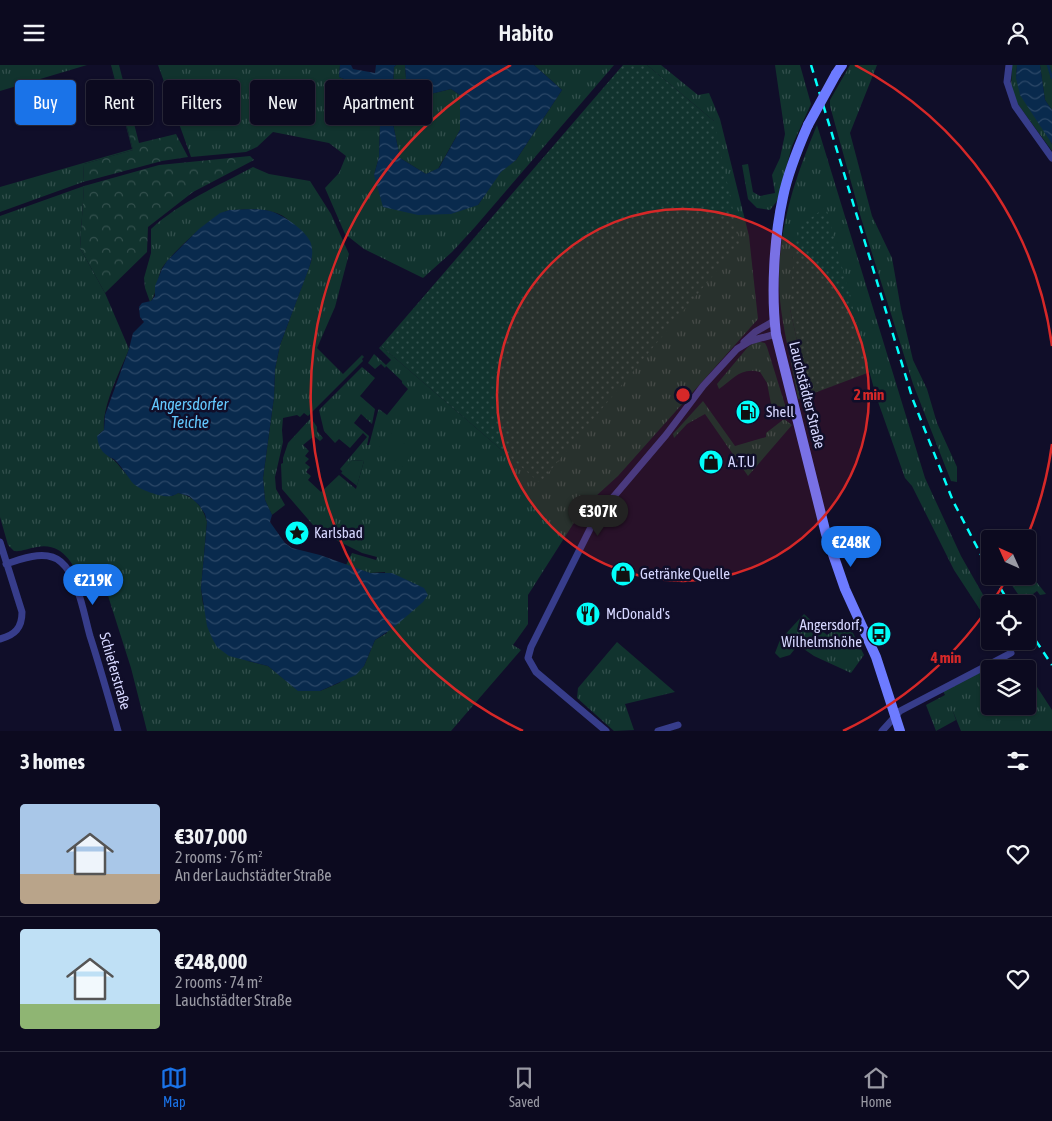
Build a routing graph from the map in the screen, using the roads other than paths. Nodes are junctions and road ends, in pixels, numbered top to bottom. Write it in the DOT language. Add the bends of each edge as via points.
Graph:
graph roads {
  1 [pos="842,65"];
  2 [pos="1009,65"];
  3 [pos="1052,157"];
  4 [pos="774,321"];
  5 [pos="776,334"];
  6 [pos="737,349"];
  7 [pos="0,542"];
  8 [pos="6,564"];
  9 [pos="0,639"];
  10 [pos="1011,653"];
  11 [pos="895,717"];
  12 [pos="678,725"];
  13 [pos="118,731"];
  14 [pos="606,731"];
  15 [pos="658,731"];
  16 [pos="882,731"];
  17 [pos="900,731"];
  1 -- 4 [label="main road, Lauchstädter Straße, bridge" via="808,125 783,196 775,263"];
  2 -- 3 [label="street" via="1007,82 1015,106"];
  4 -- 5 [label="main road, Lauchstädter Straße"];
  4 -- 6 [label="street"];
  5 -- 6 [label="street" via="750,341"];
  5 -- 11 [label="main road, Lauchstädter Straße" via="826,534 845,589 876,657"];
  6 -- 14 [label="street" via="604,508 591,527 531,647 528,658 536,672"];
  7 -- 8 [label="street"];
  8 -- 9 [label="street" via="22,621 19,629"];
  8 -- 13 [label="street, Schieferstraße" via="34,556 50,557 61,561 68,571 78,594"];
  10 -- 11 [label="street" via="900,711"];
  11 -- 16 [label="street"];
  11 -- 17 [label="main road, Lauchstädter Straße"];
  12 -- 15 [label="street"];
}
